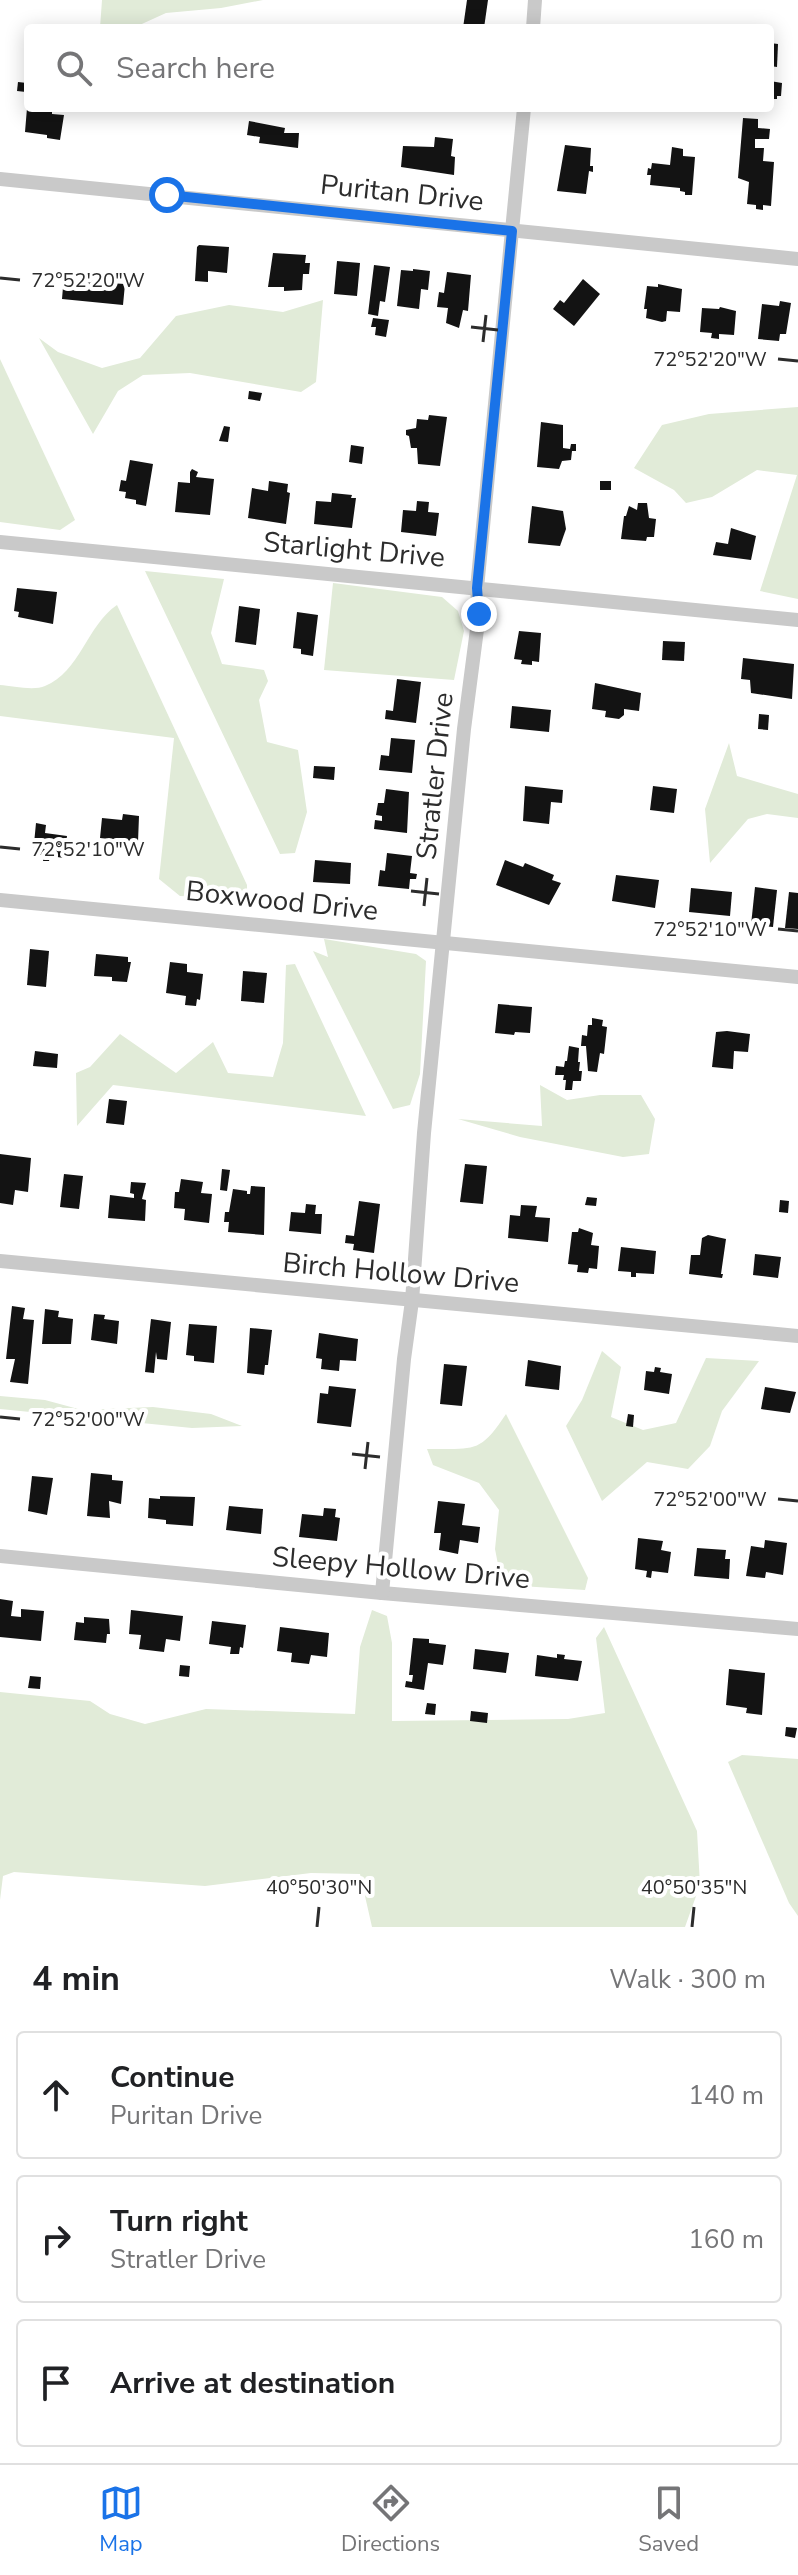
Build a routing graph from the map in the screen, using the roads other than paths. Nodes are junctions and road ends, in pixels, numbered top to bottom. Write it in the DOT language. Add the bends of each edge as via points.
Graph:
graph roads {
  1 [pos="535,0"];
  2 [pos="533,24"];
  3 [pos="524,112"];
  4 [pos="0,179"];
  5 [pos="512,231"];
  6 [pos="798,259"];
  7 [pos="0,542"];
  8 [pos="477,588"];
  9 [pos="798,620"];
  10 [pos="0,900"];
  11 [pos="445,943"];
  12 [pos="798,977"];
  13 [pos="0,1261"];
  14 [pos="412,1301"];
  15 [pos="798,1336"];
  16 [pos="0,1556"];
  17 [pos="382,1593"];
  18 [pos="798,1629"];
  1 -- 2 [label="street"];
  3 -- 5 [label="street, Stratler Drive"];
  4 -- 5 [label="street, Puritan Drive"];
  5 -- 6 [label="street, Puritan Drive"];
  5 -- 8 [label="street, Stratler Drive"];
  7 -- 8 [label="street, Starlight Drive"];
  8 -- 9 [label="street, Starlight Drive"];
  8 -- 11 [label="street, Stratler Drive" via="479,614"];
  10 -- 11 [label="street, Boxwood Drive"];
  11 -- 12 [label="street, Boxwood Drive"];
  11 -- 14 [label="street, Stratler Drive"];
  13 -- 14 [label="street, Birch Hollow Drive"];
  14 -- 15 [label="street, Birch Hollow Drive"];
  14 -- 17 [label="street, Stratler Drive"];
  16 -- 17 [label="street, Sleepy Hollow Drive"];
  17 -- 18 [label="street, Sleepy Hollow Drive"];
}
